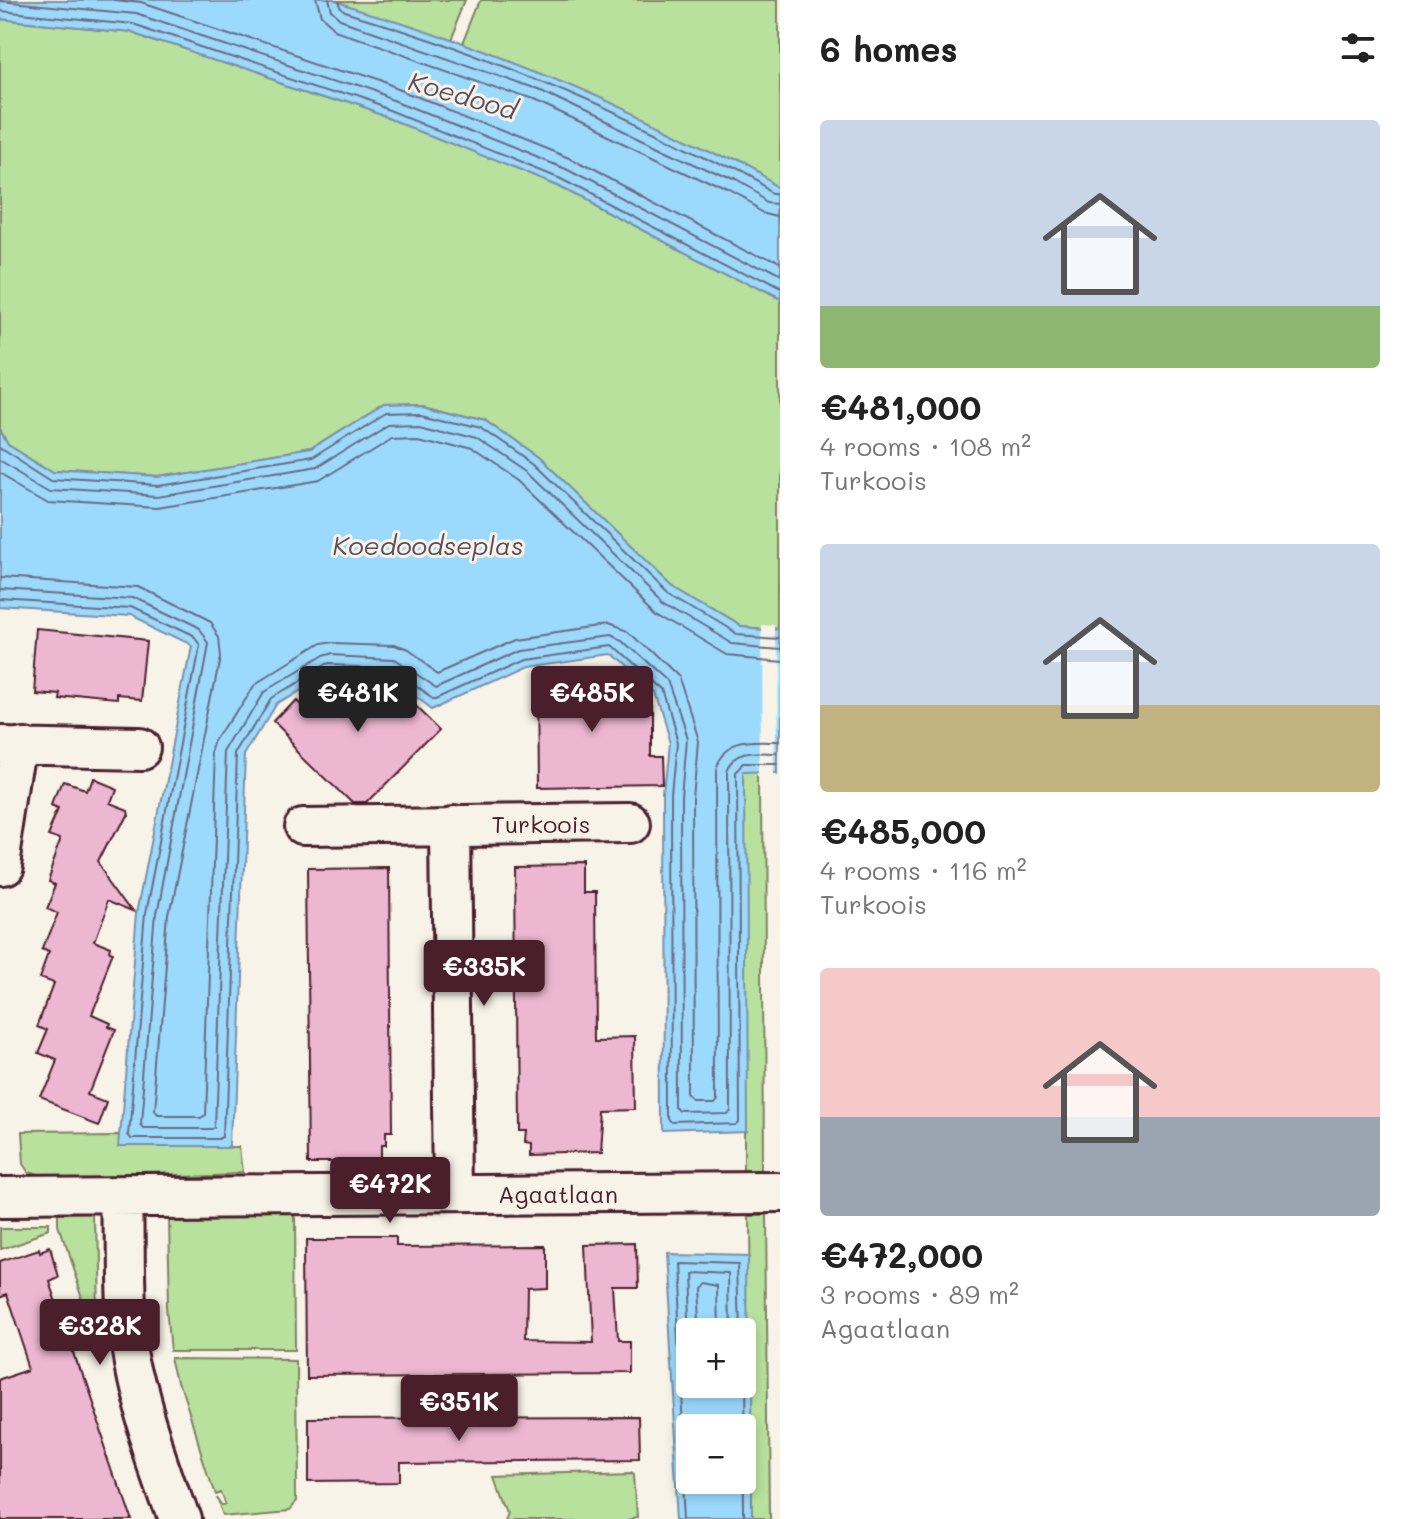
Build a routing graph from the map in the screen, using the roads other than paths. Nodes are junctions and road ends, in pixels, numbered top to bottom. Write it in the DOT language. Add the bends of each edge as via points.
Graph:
graph roads {
  1 [pos="10,744"];
  2 [pos="139,747"];
  3 [pos="630,823"];
  4 [pos="451,824"];
  5 [pos="303,827"];
  6 [pos="0,866"];
  7 [pos="0,1190"];
  8 [pos="780,1192"];
  9 [pos="455,1193"];
  10 [pos="0,1197"];
  11 [pos="123,1197"];
  12 [pos="179,1519"];
  1 -- 2 [label="street"];
  1 -- 6 [label="street"];
  3 -- 4 [label="street, Turkoois"];
  4 -- 5 [label="street, Turkoois"];
  4 -- 9 [label="street"];
  7 -- 10 [label="street"];
  8 -- 9 [label="street, Agaatlaan"];
  9 -- 11 [label="street, Agaatlaan"];
  10 -- 11 [label="street, Agaatlaan"];
  11 -- 12 [label="street" via="130,1358 140,1405"];
}
